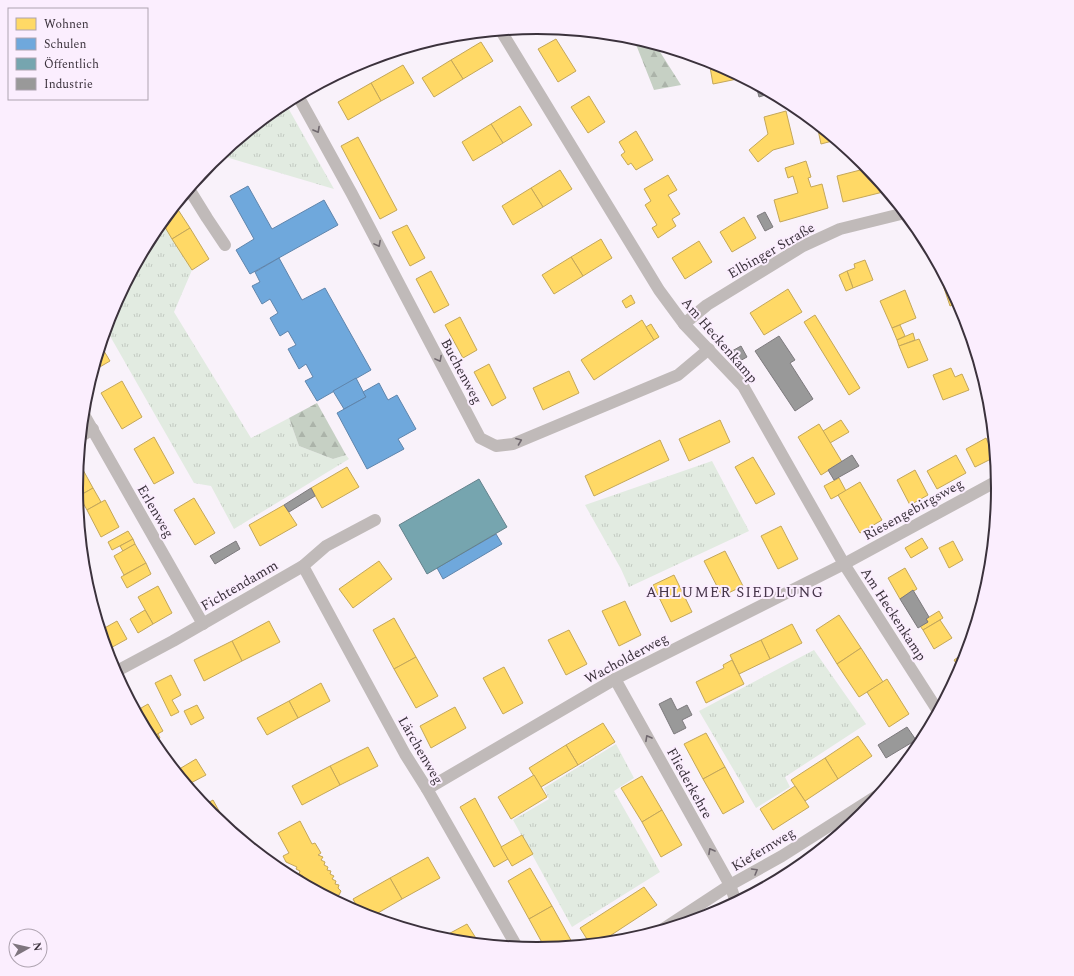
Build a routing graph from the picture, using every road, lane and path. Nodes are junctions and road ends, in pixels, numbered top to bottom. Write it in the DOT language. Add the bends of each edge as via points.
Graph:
graph roads {
  1 [pos="504,35"];
  2 [pos="301,101"];
  3 [pos="192,194"];
  4 [pos="899,215"];
  5 [pos="225,245"];
  6 [pos="684,324"];
  7 [pos="709,349"];
  8 [pos="88,422"];
  9 [pos="92,429"];
  10 [pos="87,432"];
  11 [pos="991,484"];
  12 [pos="375,520"];
  13 [pos="844,564"];
  14 [pos="302,566"];
  15 [pos="203,624"];
  16 [pos="121,669"];
  17 [pos="615,679"];
  18 [pos="935,706"];
  19 [pos="427,789"];
  20 [pos="861,806"];
  21 [pos="730,886"];
  22 [pos="734,897"];
  23 [pos="677,920"];
  24 [pos="514,941"];
  1 -- 6 [label="street, Am Heckenkamp" via="658,290"];
  2 -- 7 [label="street, Buchenweg, one-way" via="480,438 496,446 514,444 678,375"];
  3 -- 5 [label="street"];
  4 -- 6 [label="street, Elbinger Straße" via="840,229 803,246 707,305"];
  6 -- 7 [label="street, Am Heckenkamp"];
  7 -- 13 [label="street, Am Heckenkamp" via="743,386"];
  8 -- 9 [label="street, Erlenweg"];
  9 -- 10 [label="street"];
  9 -- 15 [label="street, Erlenweg"];
  11 -- 13 [label="street, Riesengebirgsweg"];
  12 -- 14 [label="street, Fichtendamm" via="326,546"];
  13 -- 17 [label="street, Wacholderweg"];
  13 -- 18 [label="street, Am Heckenkamp"];
  14 -- 15 [label="street, Fichtendamm"];
  14 -- 19 [label="street, Lärchenweg" via="405,754"];
  15 -- 16 [label="street, Fichtendamm"];
  17 -- 19 [label="street, Wacholderweg"];
  21 -- 17 [label="street, Fliederkehre, one-way"];
  19 -- 24 [label="street, Lärchenweg"];
  21 -- 20 [label="street, Kiefernweg, one-way"];
  21 -- 22 [label="street, Fliederkehre"];
  21 -- 23 [label="street, Kiefernweg"];
}
